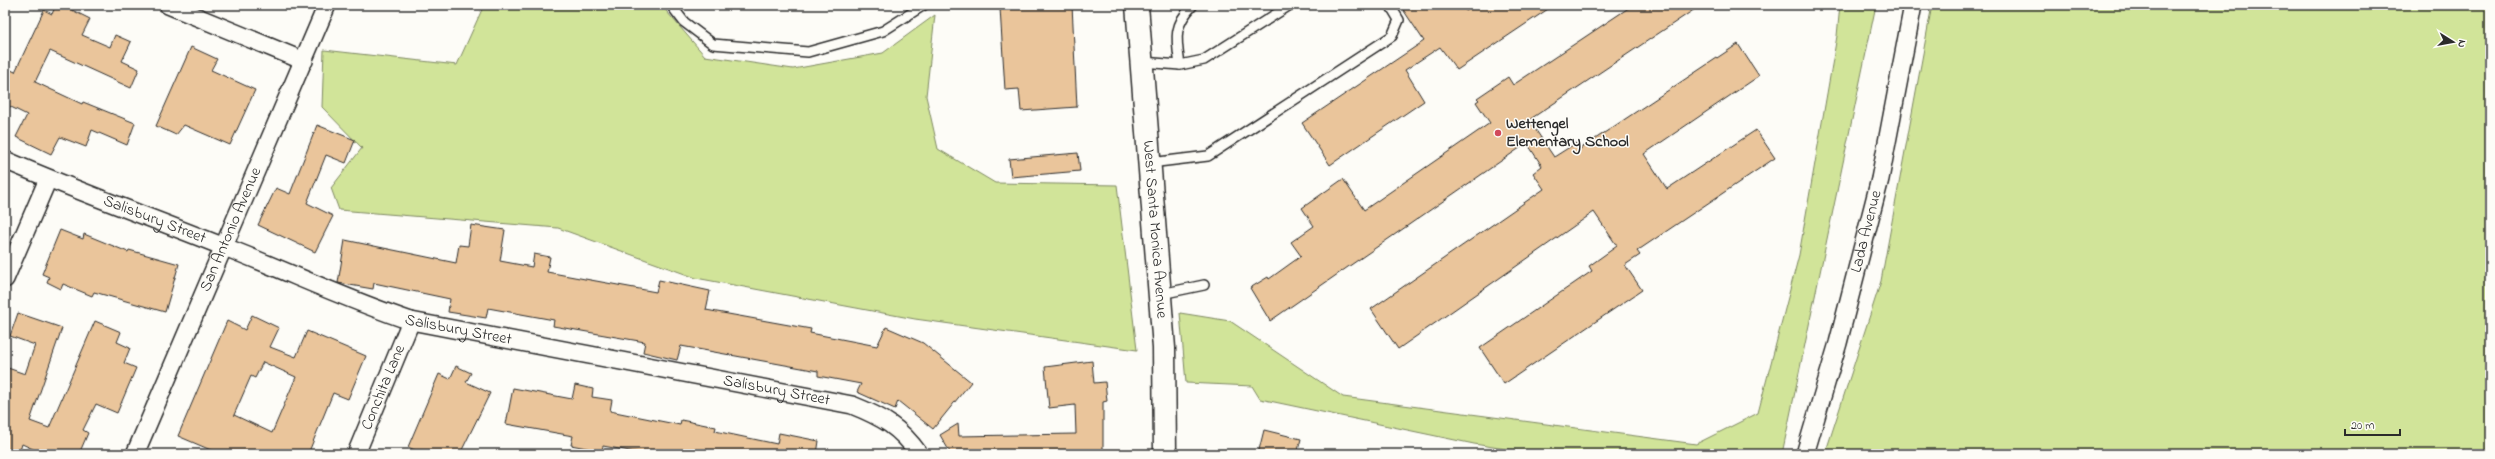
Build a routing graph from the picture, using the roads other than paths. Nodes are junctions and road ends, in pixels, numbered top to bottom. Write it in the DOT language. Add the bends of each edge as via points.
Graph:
graph roads {
  1 [pos="168,5"];
  2 [pos="327,5"];
  3 [pos="671,5"];
  4 [pos="924,5"];
  5 [pos="1137,5"];
  6 [pos="1193,5"];
  7 [pos="1290,5"];
  8 [pos="1390,5"];
  9 [pos="1913,5"];
  10 [pos="304,60"];
  11 [pos="1142,62"];
  12 [pos="1180,65"];
  13 [pos="5,160"];
  14 [pos="1150,163"];
  15 [pos="48,179"];
  16 [pos="223,246"];
  17 [pos="5,279"];
  18 [pos="1204,285"];
  19 [pos="1161,294"];
  20 [pos="411,321"];
  21 [pos="135,454"];
  22 [pos="356,454"];
  23 [pos="919,454"];
  24 [pos="1165,454"];
  25 [pos="1805,454"];
  1 -- 10 [label="street"];
  2 -- 10 [label="street, San Antonio Avenue"];
  3 -- 4 [label="lane" via="684,22 713,44 808,52 883,31"];
  5 -- 11 [label="main road, West Santa Monica Avenue"];
  6 -- 12 [label="lane" via="1180,19 1176,38"];
  7 -- 12 [label="lane" via="1204,60"];
  8 -- 14 [label="lane" via="1399,20 1392,36 1208,156"];
  9 -- 25 [label="street, Lada Avenue" via="1880,179 1838,343"];
  10 -- 16 [label="street, San Antonio Avenue"];
  11 -- 12 [label="lane"];
  11 -- 14 [label="main road, West Santa Monica Avenue"];
  13 -- 15 [label="street, Salisbury Street"];
  14 -- 19 [label="main road, West Santa Monica Avenue"];
  15 -- 16 [label="street, Salisbury Street"];
  15 -- 17 [label="street"];
  16 -- 20 [label="street, Salisbury Street" via="378,310"];
  16 -- 21 [label="street, San Antonio Avenue"];
  18 -- 19 [label="lane"];
  19 -- 24 [label="main road, West Santa Monica Avenue"];
  20 -- 22 [label="street, Conchita Lane"];
  20 -- 23 [label="street, Salisbury Street" via="852,405 883,418 908,439"];
}
